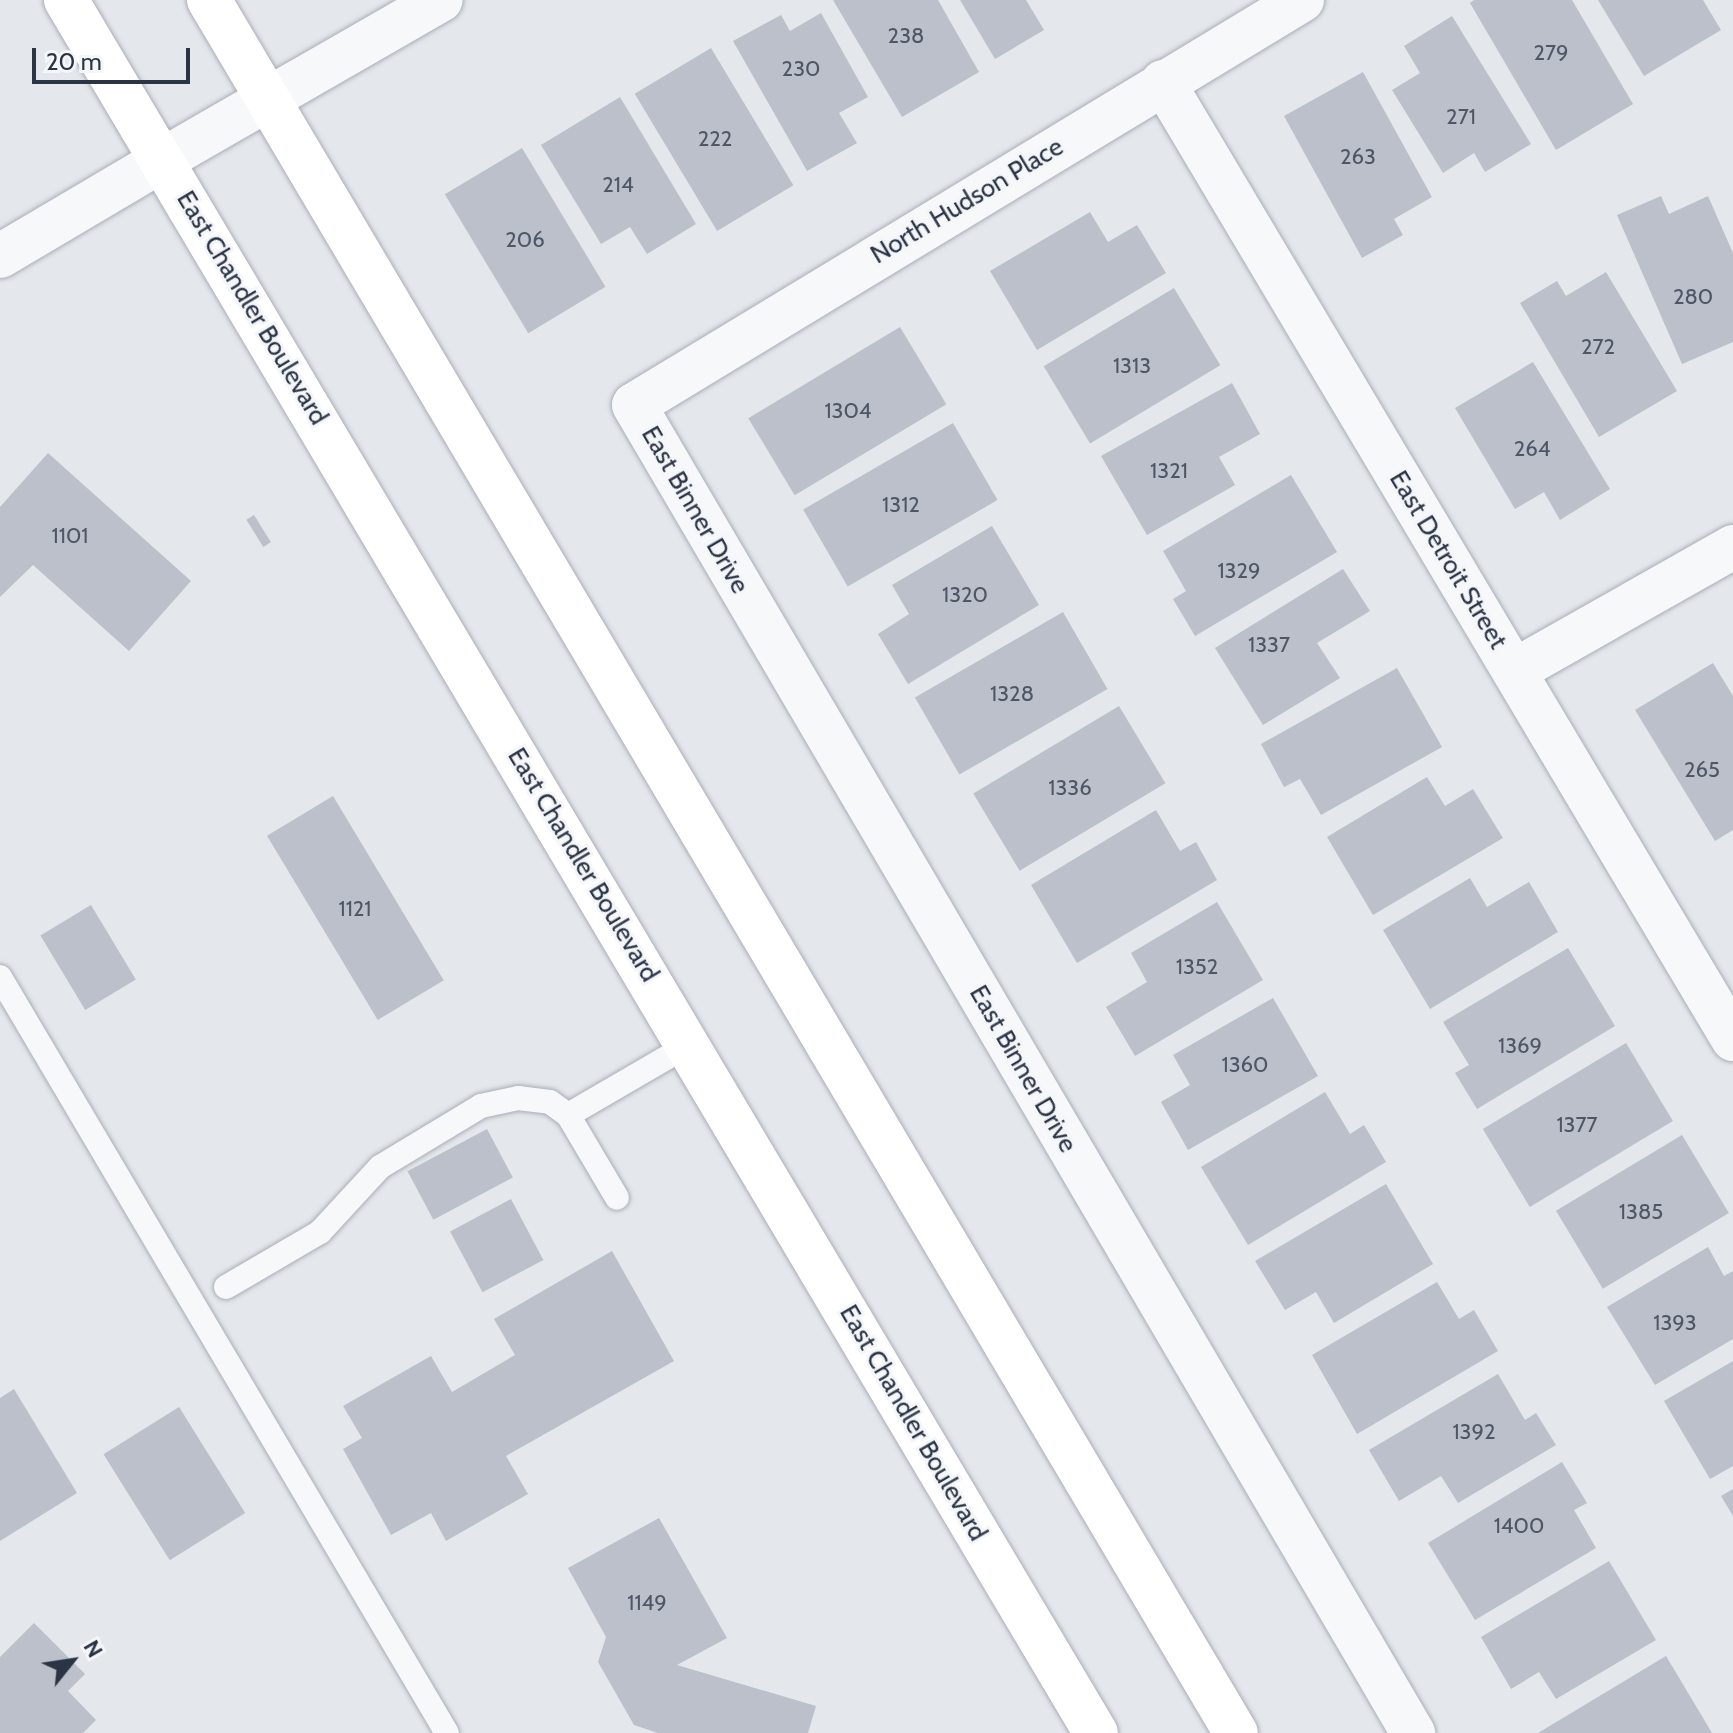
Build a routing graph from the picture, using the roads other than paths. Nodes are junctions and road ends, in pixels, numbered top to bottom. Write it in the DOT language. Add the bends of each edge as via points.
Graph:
graph roads {
  1 [pos="66,0"];
  2 [pos="209,0"];
  3 [pos="441,0"];
  4 [pos="1302,0"];
  5 [pos="1163,82"];
  6 [pos="269,99"];
  7 [pos="164,159"];
  8 [pos="0,256"];
  9 [pos="634,405"];
  10 [pos="1733,547"];
  11 [pos="1514,671"];
  12 [pos="0,977"];
  13 [pos="1733,1039"];
  14 [pos="690,1044"];
  15 [pos="568,1115"];
  16 [pos="617,1198"];
  17 [pos="226,1287"];
  18 [pos="447,1733"];
  19 [pos="1096,1733"];
  20 [pos="1236,1733"];
  21 [pos="1413,1733"];
  1 -- 7 [label="main road, East Chandler Boulevard"];
  2 -- 6 [label="main road"];
  3 -- 6 [label="street"];
  4 -- 5 [label="street, North Hudson Place"];
  5 -- 9 [label="street, North Hudson Place"];
  5 -- 11 [label="street, East Detroit Street"];
  6 -- 7 [label="street"];
  6 -- 20 [label="main road"];
  7 -- 8 [label="street"];
  7 -- 14 [label="main road, East Chandler Boulevard"];
  9 -- 21 [label="street, East Binner Drive"];
  10 -- 11 [label="street"];
  11 -- 13 [label="street, East Detroit Street"];
  12 -- 18 [label="lane"];
  14 -- 15 [label="lane"];
  14 -- 19 [label="main road, East Chandler Boulevard"];
  15 -- 16 [label="lane"];
  15 -- 17 [label="lane" via="550,1102 518,1098 481,1106 380,1167 320,1232"];
}
